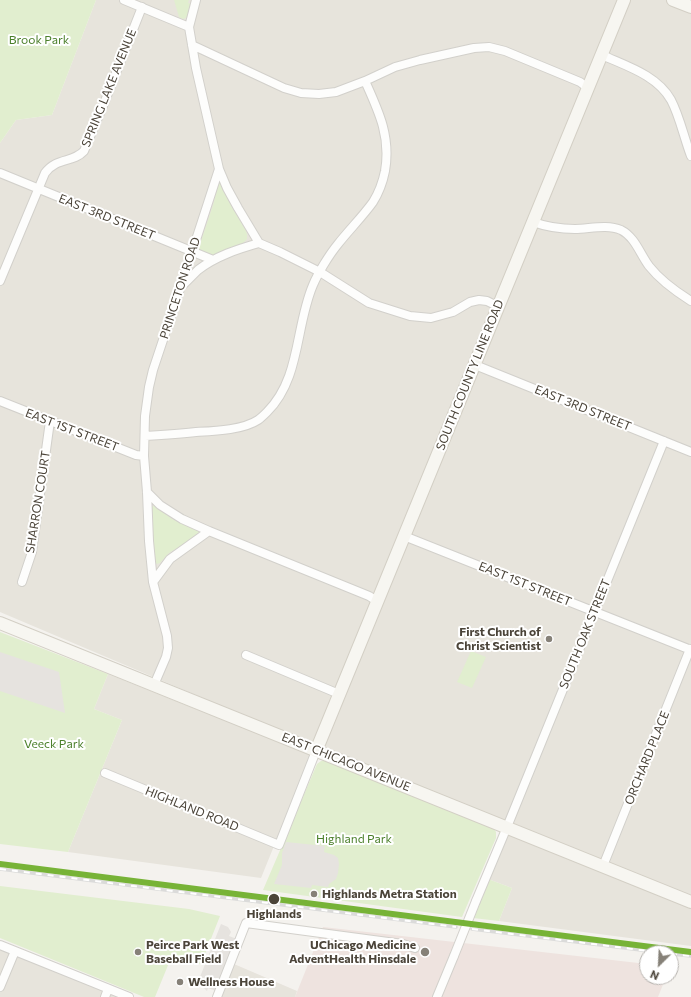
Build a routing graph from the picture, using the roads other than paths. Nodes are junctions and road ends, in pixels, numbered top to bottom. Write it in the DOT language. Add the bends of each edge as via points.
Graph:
graph roads {
  1 [pos="124,0"];
  2 [pos="196,0"];
  3 [pos="624,0"];
  4 [pos="673,0"];
  5 [pos="142,7"];
  6 [pos="691,7"];
  7 [pos="189,27"];
  8 [pos="192,44"];
  9 [pos="602,55"];
  10 [pos="365,81"];
  11 [pos="588,88"];
  12 [pos="691,156"];
  13 [pos="219,169"];
  14 [pos="0,173"];
  15 [pos="38,188"];
  16 [pos="533,222"];
  17 [pos="259,243"];
  18 [pos="192,252"];
  19 [pos="213,260"];
  20 [pos="320,272"];
  21 [pos="0,280"];
  22 [pos="181,286"];
  23 [pos="691,301"];
  24 [pos="498,306"];
  25 [pos="475,365"];
  26 [pos="0,401"];
  27 [pos="50,421"];
  28 [pos="145,436"];
  29 [pos="664,441"];
  30 [pos="691,452"];
  31 [pos="144,456"];
  32 [pos="147,492"];
  33 [pos="209,531"];
  34 [pos="404,536"];
  35 [pos="22,582"];
  36 [pos="153,582"];
  37 [pos="377,601"];
  38 [pos="595,612"];
  39 [pos="0,623"];
  40 [pos="691,650"];
  41 [pos="246,655"];
  42 [pos="154,685"];
  43 [pos="339,694"];
  44 [pos="316,751"];
  45 [pos="104,774"];
  46 [pos="507,827"];
  47 [pos="603,866"];
  48 [pos="691,902"];
  49 [pos="0,945"];
  50 [pos="415,948"];
  51 [pos="15,951"];
  52 [pos="0,987"];
  53 [pos="108,989"];
  54 [pos="105,997"];
  55 [pos="129,997"];
  56 [pos="217,997"];
  57 [pos="437,997"];
  1 -- 5 [label="street"];
  2 -- 7 [label="street"];
  3 -- 9 [label="main road, SOUTH COUNTY LINE ROAD"];
  4 -- 6 [label="main road"];
  5 -- 7 [label="street"];
  5 -- 15 [label="street, SPRING LAKE AVENUE" via="84,151 49,167"];
  7 -- 8 [label="street"];
  8 -- 10 [label="street" via="269,82 301,93 336,92"];
  8 -- 13 [label="street"];
  9 -- 11 [label="main road, SOUTH COUNTY LINE ROAD"];
  9 -- 12 [label="street" via="644,74 666,93 678,117"];
  10 -- 11 [label="street" via="395,67 420,60 489,47 505,51 580,82"];
  10 -- 20 [label="street" via="379,112 387,144 385,173 373,201 336,245"];
  11 -- 16 [label="main road, SOUTH COUNTY LINE ROAD"];
  13 -- 17 [label="street"];
  13 -- 18 [label="street, PRINCETON ROAD"];
  14 -- 15 [label="street, EAST 3RD STREET"];
  15 -- 18 [label="street, EAST 3RD STREET"];
  15 -- 21 [label="street, SPRING LAKE AVENUE"];
  16 -- 23 [label="street" via="558,229 620,230 629,236 666,284"];
  16 -- 24 [label="main road, SOUTH COUNTY LINE ROAD"];
  17 -- 19 [label="street"];
  17 -- 20 [label="street"];
  18 -- 19 [label="street, EAST 3RD STREET"];
  18 -- 22 [label="street, PRINCETON ROAD"];
  19 -- 22 [label="street"];
  20 -- 24 [label="street" via="369,303 410,316 431,318 480,300"];
  20 -- 28 [label="street" via="307,301 290,375 273,406 259,420 247,426 216,431"];
  22 -- 28 [label="street, PRINCETON ROAD" via="153,370 145,416"];
  24 -- 25 [label="main road, SOUTH COUNTY LINE ROAD"];
  25 -- 29 [label="street, EAST 3RD STREET"];
  25 -- 34 [label="main road, SOUTH COUNTY LINE ROAD"];
  26 -- 27 [label="street, EAST 1ST STREET"];
  27 -- 31 [label="street, EAST 1ST STREET"];
  27 -- 35 [label="street, SHARRON COURT" via="32,552"];
  28 -- 31 [label="street, PRINCETON ROAD"];
  29 -- 30 [label="street, EAST 3RD STREET"];
  29 -- 38 [label="street, SOUTH OAK STREET"];
  31 -- 32 [label="street, PRINCETON ROAD"];
  32 -- 33 [label="street" via="160,505 182,519"];
  32 -- 36 [label="street, PRINCETON ROAD"];
  33 -- 36 [label="street" via="170,559"];
  33 -- 37 [label="street"];
  34 -- 37 [label="main road, SOUTH COUNTY LINE ROAD"];
  34 -- 38 [label="street, EAST 1ST STREET"];
  36 -- 42 [label="street, PRINCETON ROAD" via="168,636 166,657"];
  37 -- 43 [label="main road, SOUTH COUNTY LINE ROAD"];
  38 -- 40 [label="street, EAST 1ST STREET"];
  38 -- 46 [label="street, SOUTH OAK STREET"];
  39 -- 42 [label="main road, EAST CHICAGO AVENUE"];
  40 -- 47 [label="street, ORCHARD PLACE"];
  41 -- 43 [label="street"];
  42 -- 44 [label="main road, EAST CHICAGO AVENUE"];
  43 -- 44 [label="main road, SOUTH COUNTY LINE ROAD"];
  44 -- 45 [label="street, HIGHLAND ROAD" via="278,845"];
  44 -- 46 [label="main road, EAST CHICAGO AVENUE"];
  46 -- 47 [label="main road, EAST CHICAGO AVENUE"];
  46 -- 57 [label="street, SOUTH OAK STREET, bridge"];
  47 -- 48 [label="main road, EAST CHICAGO AVENUE"];
  49 -- 51 [label="street"];
  50 -- 56 [label="street" via="403,944 246,923"];
  51 -- 52 [label="street"];
  51 -- 53 [label="street"];
  53 -- 54 [label="street"];
  53 -- 55 [label="street"];
}
